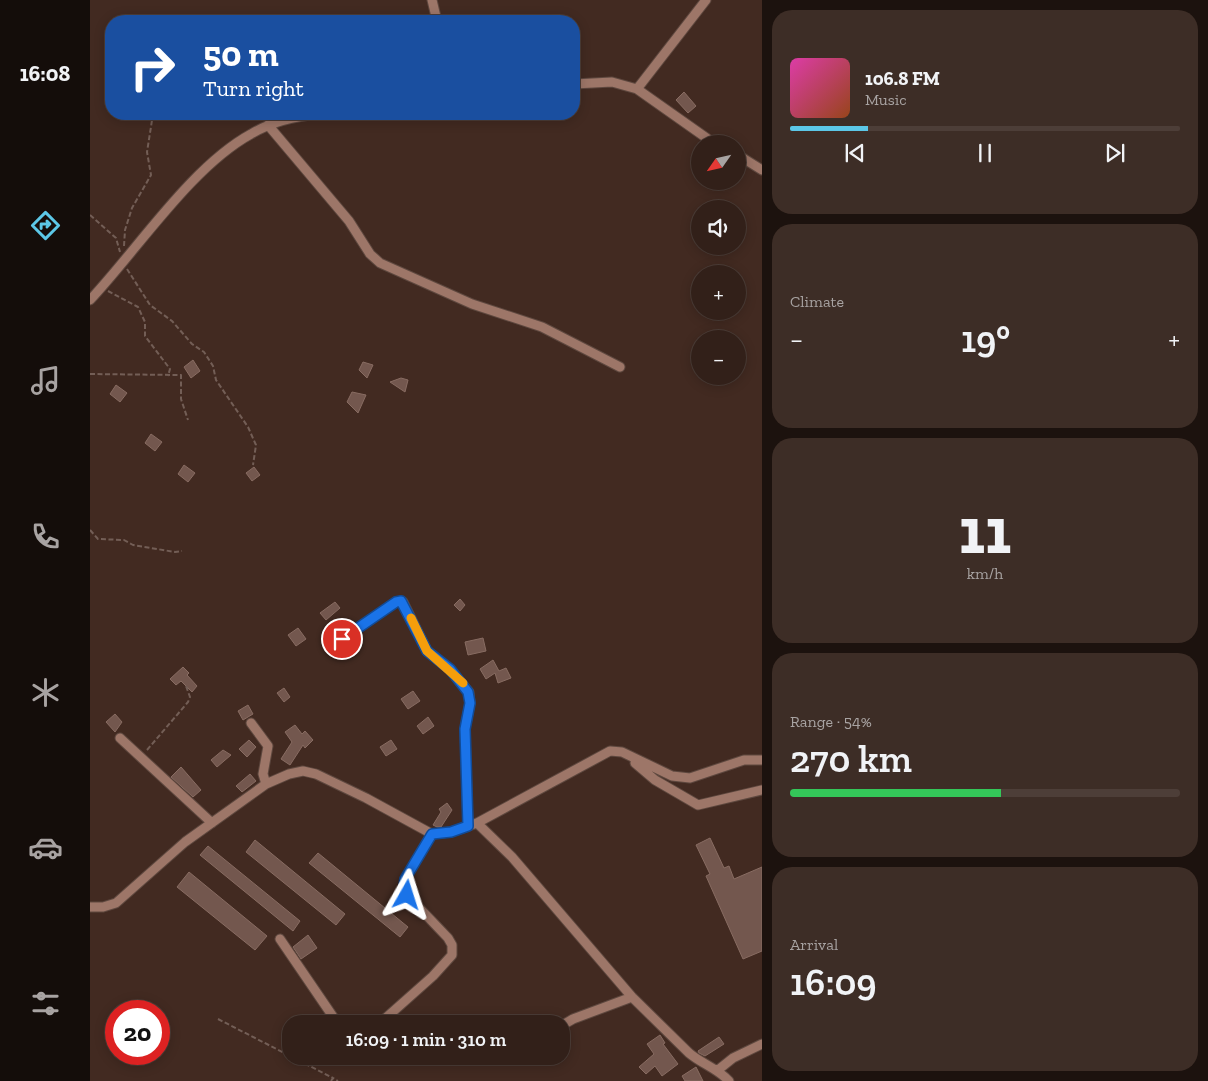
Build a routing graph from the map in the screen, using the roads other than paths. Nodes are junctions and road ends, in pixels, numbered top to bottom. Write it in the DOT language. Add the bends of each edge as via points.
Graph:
graph roads {
  1 [pos="432,0"];
  2 [pos="706,0"];
  3 [pos="436,15"];
  4 [pos="580,84"];
  5 [pos="637,89"];
  6 [pos="292,120"];
  7 [pos="268,125"];
  8 [pos="702,135"];
  9 [pos="746,160"];
  10 [pos="762,170"];
  11 [pos="90,300"];
  12 [pos="620,367"];
  13 [pos="329,648"];
  14 [pos="251,724"];
  15 [pos="120,738"];
  16 [pos="622,752"];
  17 [pos="762,760"];
  18 [pos="266,784"];
  19 [pos="762,790"];
  20 [pos="212,823"];
  21 [pos="477,824"];
  22 [pos="468,826"];
  23 [pos="432,834"];
  24 [pos="90,908"];
  25 [pos="280,939"];
  26 [pos="632,997"];
  27 [pos="332,1015"];
  28 [pos="390,1015"];
  29 [pos="570,1021"];
  30 [pos="762,1044"];
  31 [pos="718,1070"];
  32 [pos="728,1081"];
  1 -- 3 [label="street"];
  2 -- 5 [label="street"];
  4 -- 5 [label="street" via="612,82"];
  5 -- 8 [label="street"];
  6 -- 7 [label="street"];
  7 -- 11 [label="street" via="221,155 189,185"];
  7 -- 12 [label="street" via="380,263 472,304 542,327"];
  9 -- 10 [label="street"];
  13 -- 22 [label="street" via="396,602 403,602 427,651 450,669 468,692 470,703 465,729"];
  14 -- 18 [label="street" via="268,746 263,774"];
  15 -- 20 [label="street"];
  16 -- 17 [label="street" via="672,776 690,778 744,760"];
  16 -- 19 [label="street" via="655,780 698,805"];
  16 -- 21 [label="street" via="605,753"];
  18 -- 20 [label="street"];
  18 -- 23 [label="street" via="303,771 316,774"];
  20 -- 24 [label="street" via="185,842 116,903"];
  21 -- 22 [label="street"];
  21 -- 26 [label="street" via="512,857"];
  22 -- 23 [label="street"];
  23 -- 28 [label="street" via="405,879 404,887 407,895 448,938 452,955"];
  25 -- 27 [label="street"];
  26 -- 29 [label="street"];
  26 -- 31 [label="street" via="688,1053"];
  30 -- 31 [label="street" via="733,1058"];
  31 -- 32 [label="street"];
}
